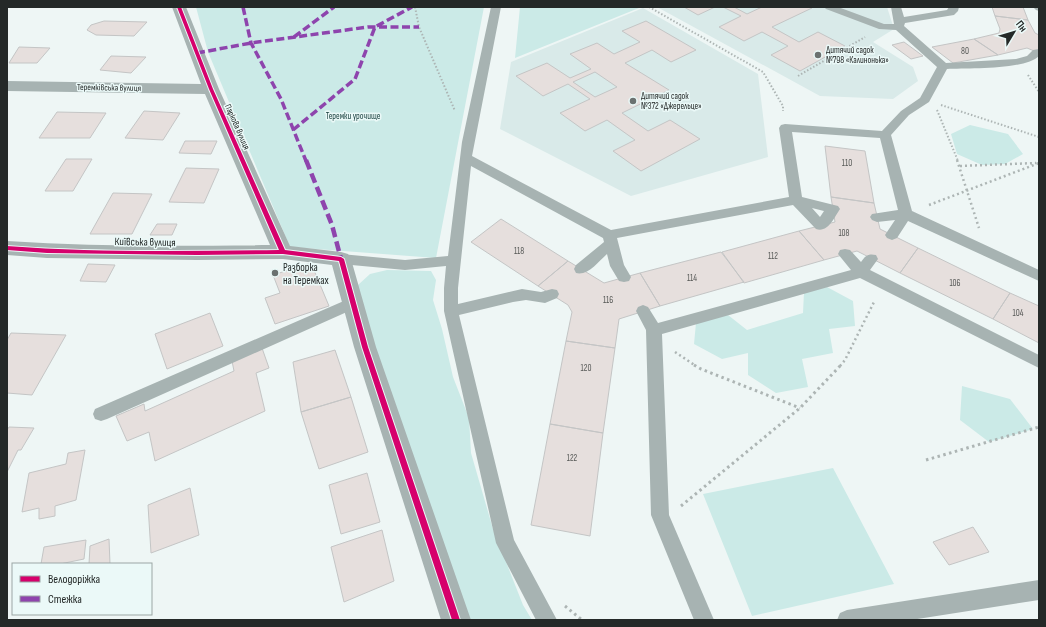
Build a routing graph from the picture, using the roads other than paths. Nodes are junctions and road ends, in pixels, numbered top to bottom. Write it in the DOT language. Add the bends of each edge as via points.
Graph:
graph roads {
  1 [pos="179,7"];
  2 [pos="496,7"];
  3 [pos="829,7"];
  4 [pos="896,7"];
  5 [pos="954,7"];
  6 [pos="900,24"];
  7 [pos="1037,52"];
  8 [pos="943,66"];
  9 [pos="7,86"];
  10 [pos="210,89"];
  11 [pos="885,135"];
  12 [pos="466,158"];
  13 [pos="906,214"];
  14 [pos="877,217"];
  15 [pos="892,235"];
  16 [pos="610,239"];
  17 [pos="7,248"];
  18 [pos="282,252"];
  19 [pos="844,254"];
  20 [pos="871,258"];
  21 [pos="341,259"];
  22 [pos="454,260"];
  23 [pos="581,269"];
  24 [pos="861,272"];
  25 [pos="1039,276"];
  26 [pos="624,277"];
  27 [pos="552,294"];
  28 [pos="353,303"];
  29 [pos="451,311"];
  30 [pos="643,311"];
  31 [pos="655,334"];
  32 [pos="1039,362"];
  33 [pos="101,414"];
  34 [pos="1039,590"];
  35 [pos="456,620"];
  36 [pos="547,620"];
  37 [pos="704,620"];
  38 [pos="847,620"];
  1 -- 10 [label="street, Паркова вулиця"];
  2 -- 12 [label="lane"];
  3 -- 6 [label="lane" via="882,28"];
  4 -- 6 [label="lane"];
  5 -- 6 [label="lane" via="950,13"];
  6 -- 8 [label="lane"];
  7 -- 8 [label="lane" via="1031,58 1017,62"];
  8 -- 11 [label="lane" via="929,101 905,113"];
  9 -- 10 [label="street, Теремківська вулиця"];
  10 -- 18 [label="street, Паркова вулиця"];
  11 -- 13 [label="lane"];
  11 -- 16 [label="lane" via="785,128 796,200"];
  12 -- 16 [label="lane"];
  12 -- 22 [label="lane"];
  13 -- 14 [label="lane"];
  13 -- 15 [label="lane"];
  13 -- 25 [label="lane"];
  16 -- 23 [label="lane"];
  16 -- 26 [label="lane" via="617,266"];
  17 -- 18 [label="street, Київська вулиця" via="47,251"];
  18 -- 21 [label="street, Київська вулиця"];
  19 -- 24 [label="lane"];
  20 -- 24 [label="lane"];
  21 -- 22 [label="lane" via="404,265"];
  21 -- 28 [label="street"];
  22 -- 29 [label="lane"];
  24 -- 31 [label="lane"];
  24 -- 32 [label="lane"];
  27 -- 29 [label="lane" via="546,298 515,296"];
  28 -- 33 [label="lane"];
  28 -- 35 [label="street" via="367,354"];
  29 -- 36 [label="lane" via="505,543"];
  30 -- 31 [label="lane"];
  31 -- 37 [label="lane" via="660,515"];
  34 -- 38 [label="lane"];
}
